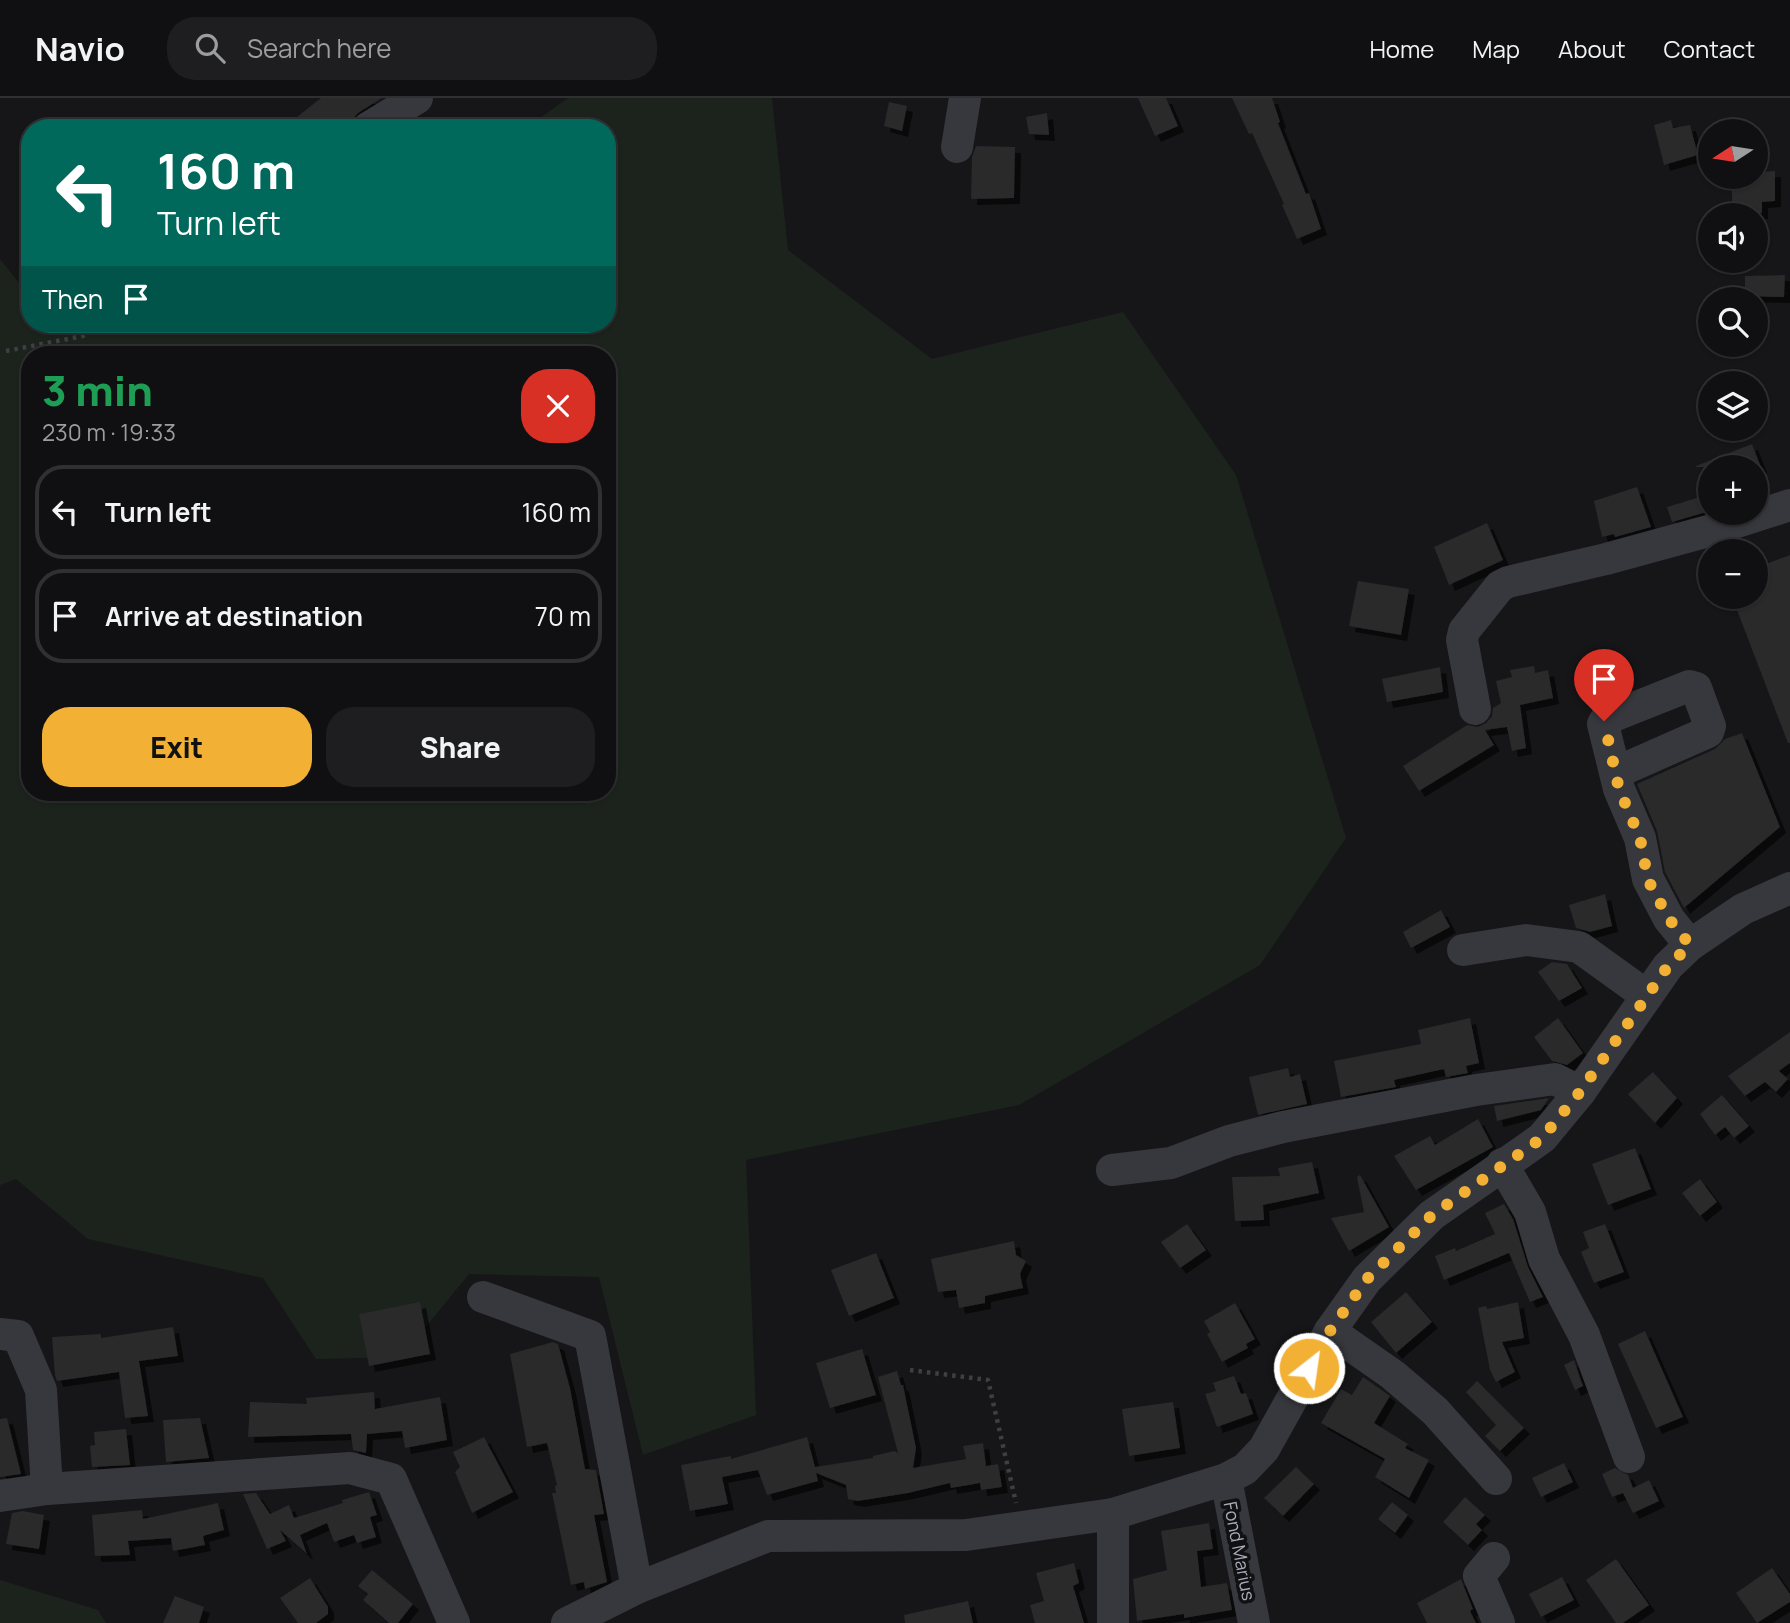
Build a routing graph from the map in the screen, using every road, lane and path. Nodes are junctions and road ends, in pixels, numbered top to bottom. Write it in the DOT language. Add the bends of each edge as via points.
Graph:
graph roads {
  1 [pos="418,98"];
  2 [pos="965,98"];
  3 [pos="383,119"];
  4 [pos="957,147"];
  5 [pos="87,333"];
  6 [pos="32,346"];
  7 [pos="21,348"];
  8 [pos="6,351"];
  9 [pos="1790,505"];
  10 [pos="1475,709"];
  11 [pos="1615,773"];
  12 [pos="1790,888"];
  13 [pos="1690,945"];
  14 [pos="1463,950"];
  15 [pos="1647,996"];
  16 [pos="1580,1092"];
  17 [pos="1502,1164"];
  18 [pos="1112,1170"];
  19 [pos="483,1297"];
  20 [pos="1330,1331"];
  21 [pos="0,1334"];
  22 [pos="910,1370"];
  23 [pos="1629,1457"];
  24 [pos="1226,1479"];
  25 [pos="1496,1479"];
  26 [pos="47,1489"];
  27 [pos="0,1496"];
  28 [pos="1113,1514"];
  29 [pos="1021,1527"];
  30 [pos="1494,1558"];
  31 [pos="637,1588"];
  32 [pos="454,1623"];
  33 [pos="566,1623"];
  34 [pos="1113,1623"];
  35 [pos="1254,1623"];
  36 [pos="1499,1623"];
  1 -- 3 [label="street"];
  2 -- 4 [label="street"];
  5 -- 6 [label="path"];
  7 -- 8 [label="path"];
  9 -- 10 [label="street" via="1504,584 1464,631"];
  11 -- 13 [label="street" via="1640,838 1648,880 1669,919"];
  12 -- 13 [label="street" via="1742,909"];
  13 -- 15 [label="street"];
  14 -- 15 [label="street" via="1526,940 1579,947"];
  15 -- 16 [label="street"];
  16 -- 17 [label="street" via="1542,1138"];
  16 -- 18 [label="street" via="1555,1079 1476,1090 1283,1127 1171,1163"];
  17 -- 20 [label="street" via="1432,1215 1367,1279"];
  17 -- 23 [label="street" via="1530,1212 1544,1259 1584,1335"];
  19 -- 31 [label="street" via="590,1336"];
  20 -- 24 [label="street" via="1264,1449 1245,1469"];
  20 -- 25 [label="street" via="1435,1411"];
  21 -- 26 [label="street" via="18,1336 41,1390"];
  22 -- 29 [label="path" via="988,1380"];
  24 -- 28 [label="street"];
  24 -- 35 [label="street, Fond Marius"];
  26 -- 27 [label="street"];
  26 -- 32 [label="street" via="350,1468 391,1479"];
  28 -- 29 [label="street"];
  28 -- 34 [label="street"];
  29 -- 31 [label="street" via="966,1535 768,1536"];
  30 -- 36 [label="street" via="1479,1576"];
  31 -- 33 [label="street"];
}
